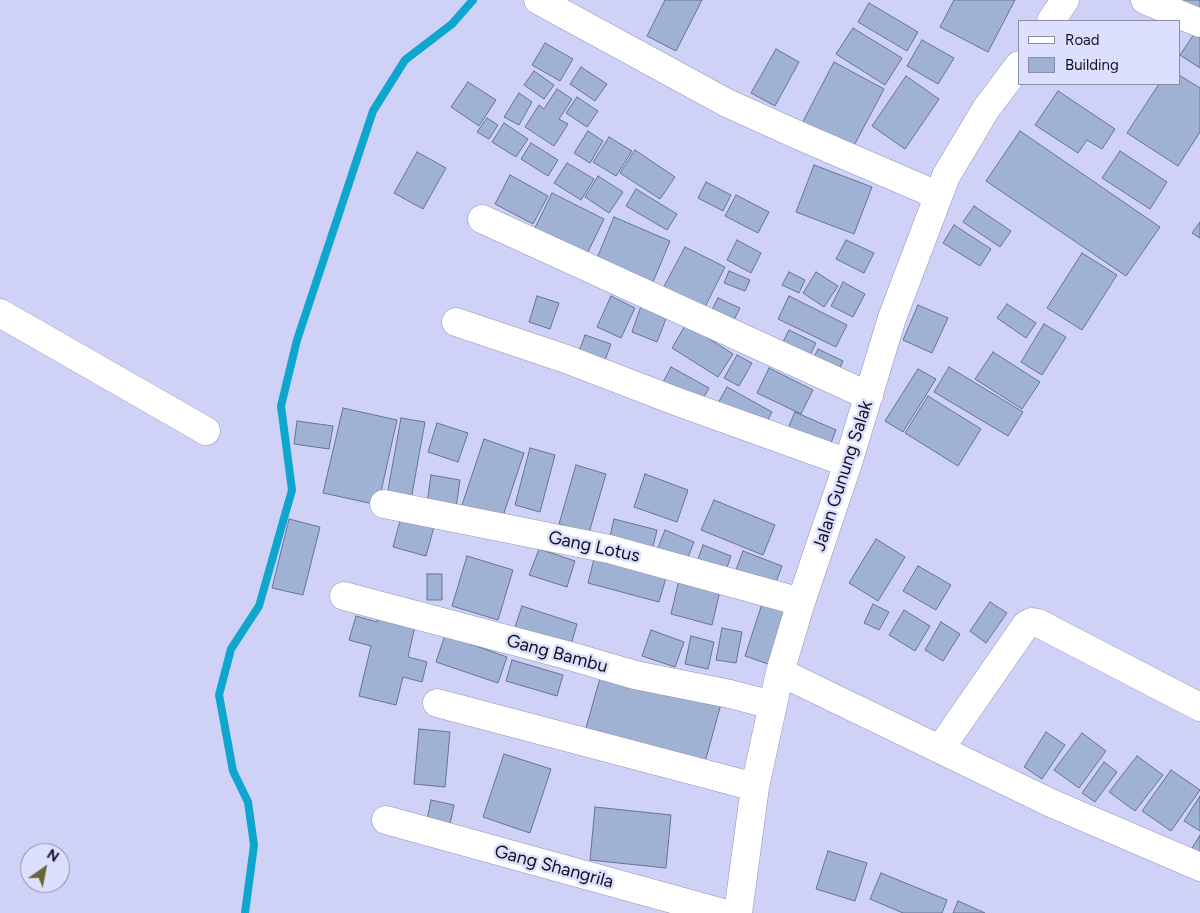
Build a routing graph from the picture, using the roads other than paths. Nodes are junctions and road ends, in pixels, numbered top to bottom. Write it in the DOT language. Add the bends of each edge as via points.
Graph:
graph roads {
  1 [pos="538,0"];
  2 [pos="1065,0"];
  3 [pos="1145,0"];
  4 [pos="1051,20"];
  5 [pos="1200,23"];
  6 [pos="1018,66"];
  7 [pos="937,196"];
  8 [pos="482,219"];
  9 [pos="0,314"];
  10 [pos="456,322"];
  11 [pos="869,396"];
  12 [pos="206,430"];
  13 [pos="848,463"];
  14 [pos="384,504"];
  15 [pos="344,596"];
  16 [pos="801,602"];
  17 [pos="780,672"];
  18 [pos="437,703"];
  19 [pos="772,705"];
  20 [pos="1200,707"];
  21 [pos="940,749"];
  22 [pos="755,787"];
  23 [pos="386,820"];
  24 [pos="1200,866"];
  25 [pos="723,913"];
  26 [pos="738,913"];
  1 -- 7 [label="street" via="728,102"];
  2 -- 4 [label="street"];
  3 -- 5 [label="street"];
  6 -- 7 [label="street, Jalan Gunung Salak" via="962,146"];
  7 -- 11 [label="street, Jalan Gunung Salak" via="892,318"];
  8 -- 11 [label="street"];
  9 -- 12 [label="street"];
  10 -- 13 [label="street"];
  11 -- 13 [label="street, Jalan Gunung Salak"];
  13 -- 16 [label="street, Jalan Gunung Salak"];
  14 -- 16 [label="street, Gang Lotus" via="609,549"];
  15 -- 19 [label="street, Gang Bambu" via="635,676"];
  16 -- 17 [label="street, Jalan Gunung Salak"];
  17 -- 19 [label="street, Jalan Gunung Salak"];
  17 -- 21 [label="street"];
  18 -- 22 [label="street"];
  19 -- 22 [label="street, Jalan Gunung Salak"];
  20 -- 21 [label="street" via="1032,622 1026,625"];
  21 -- 24 [label="street" via="1051,803"];
  22 -- 26 [label="street, Jalan Gunung Salak"];
  23 -- 25 [label="street, Gang Shangrila"];
}
